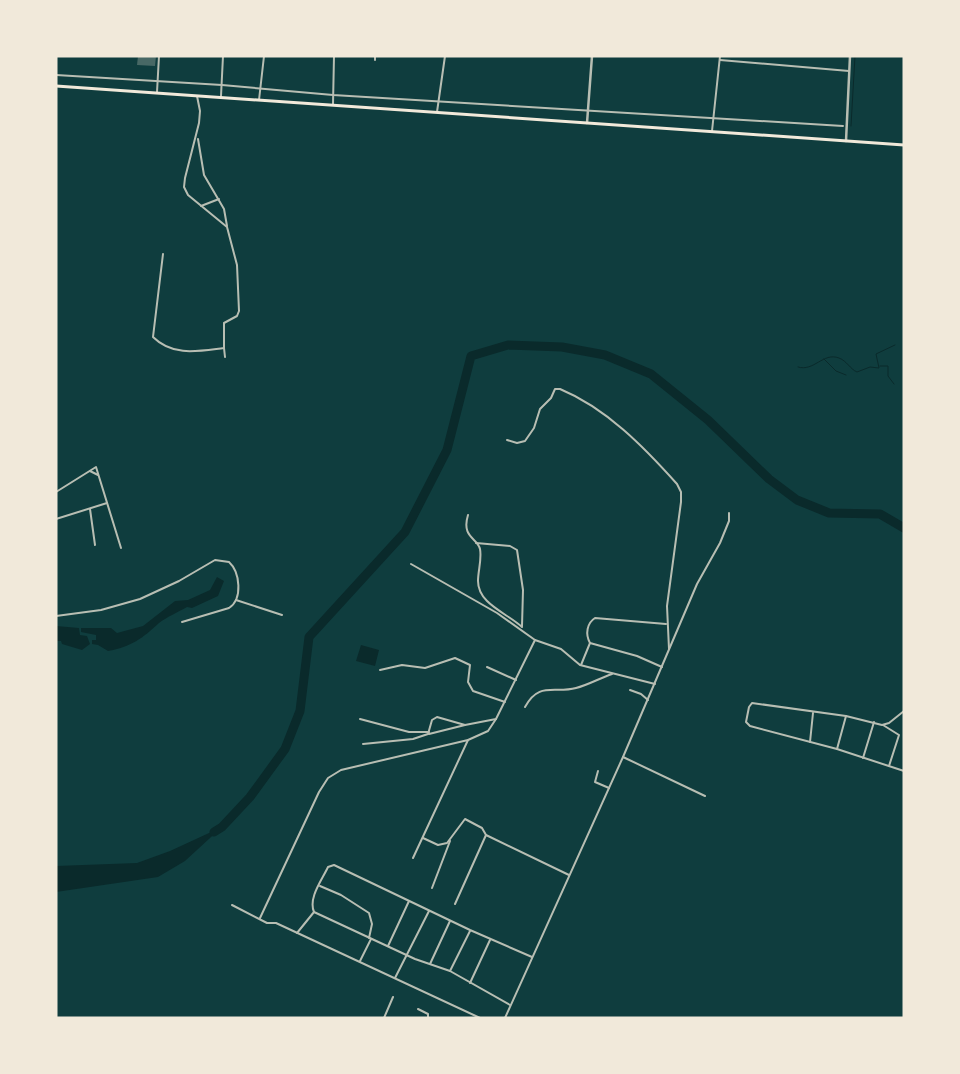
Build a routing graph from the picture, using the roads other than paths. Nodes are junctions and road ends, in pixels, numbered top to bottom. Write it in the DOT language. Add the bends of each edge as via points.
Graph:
graph roads {
  1 [pos="159,56"];
  2 [pos="223,56"];
  3 [pos="264,56"];
  4 [pos="334,56"];
  5 [pos="375,56"];
  6 [pos="445,56"];
  7 [pos="592,56"];
  8 [pos="720,56"];
  9 [pos="850,56"];
  10 [pos="375,60"];
  11 [pos="720,60"];
  12 [pos="849,71"];
  13 [pos="56,75"];
  14 [pos="158,81"];
  15 [pos="222,85"];
  16 [pos="56,86"];
  17 [pos="260,89"];
  18 [pos="157,92"];
  19 [pos="333,95"];
  20 [pos="197,96"];
  21 [pos="221,97"];
  22 [pos="259,100"];
  23 [pos="439,100"];
  24 [pos="333,105"];
  25 [pos="588,111"];
  26 [pos="437,112"];
  27 [pos="713,117"];
  28 [pos="587,123"];
  29 [pos="843,126"];
  30 [pos="712,132"];
  31 [pos="197,137"];
  32 [pos="846,141"];
  33 [pos="904,145"];
  34 [pos="219,199"];
  35 [pos="201,206"];
  36 [pos="227,227"];
  37 [pos="164,254"];
  38 [pos="224,348"];
  39 [pos="225,358"];
  40 [pos="507,440"];
  41 [pos="90,471"];
  42 [pos="98,475"];
  43 [pos="56,492"];
  44 [pos="107,503"];
  45 [pos="90,509"];
  46 [pos="729,513"];
  47 [pos="468,515"];
  48 [pos="56,519"];
  49 [pos="476,543"];
  50 [pos="95,545"];
  51 [pos="121,548"];
  52 [pos="411,564"];
  53 [pos="236,600"];
  54 [pos="282,615"];
  55 [pos="56,616"];
  56 [pos="182,622"];
  57 [pos="666,624"];
  58 [pos="522,627"];
  59 [pos="521,630"];
  60 [pos="535,640"];
  61 [pos="590,643"];
  62 [pos="669,651"];
  63 [pos="580,665"];
  64 [pos="486,667"];
  65 [pos="662,667"];
  66 [pos="380,670"];
  67 [pos="613,674"];
  68 [pos="516,680"];
  69 [pos="655,684"];
  70 [pos="630,690"];
  71 [pos="648,700"];
  72 [pos="505,702"];
  73 [pos="525,707"];
  74 [pos="904,711"];
  75 [pos="813,713"];
  76 [pos="846,716"];
  77 [pos="360,719"];
  78 [pos="496,719"];
  79 [pos="874,722"];
  80 [pos="465,725"];
  81 [pos="882,725"];
  82 [pos="429,733"];
  83 [pos="468,740"];
  84 [pos="810,742"];
  85 [pos="363,744"];
  86 [pos="837,749"];
  87 [pos="623,757"];
  88 [pos="863,758"];
  89 [pos="889,766"];
  90 [pos="598,771"];
  91 [pos="904,771"];
  92 [pos="608,788"];
  93 [pos="705,796"];
  94 [pos="486,835"];
  95 [pos="423,838"];
  96 [pos="450,840"];
  97 [pos="413,858"];
  98 [pos="570,875"];
  99 [pos="320,886"];
  100 [pos="432,888"];
  101 [pos="408,901"];
  102 [pos="455,904"];
  103 [pos="232,905"];
  104 [pos="429,911"];
  105 [pos="314,912"];
  106 [pos="260,918"];
  107 [pos="450,921"];
  108 [pos="470,930"];
  109 [pos="296,933"];
  110 [pos="370,938"];
  111 [pos="490,940"];
  112 [pos="388,946"];
  113 [pos="408,956"];
  114 [pos="532,957"];
  115 [pos="360,961"];
  116 [pos="430,964"];
  117 [pos="450,971"];
  118 [pos="395,978"];
  119 [pos="470,984"];
  120 [pos="393,997"];
  121 [pos="511,1005"];
  122 [pos="418,1009"];
  123 [pos="384,1018"];
  124 [pos="428,1018"];
  125 [pos="480,1018"];
  126 [pos="505,1018"];
  1 -- 14 [label="street"];
  2 -- 15 [label="street"];
  3 -- 17 [label="street"];
  4 -- 19 [label="street"];
  5 -- 10 [label="street"];
  6 -- 23 [label="street"];
  7 -- 25 [label="street"];
  8 -- 11 [label="street"];
  9 -- 12 [label="street"];
  11 -- 12 [label="street"];
  11 -- 27 [label="street"];
  12 -- 32 [label="street"];
  13 -- 14 [label="street"];
  14 -- 15 [label="street"];
  14 -- 18 [label="street"];
  15 -- 17 [label="street"];
  15 -- 21 [label="street"];
  16 -- 18 [label="main road"];
  17 -- 19 [label="street"];
  17 -- 22 [label="street"];
  18 -- 20 [label="main road"];
  19 -- 23 [label="street"];
  19 -- 24 [label="street"];
  20 -- 21 [label="main road"];
  20 -- 31 [label="street" via="200,111"];
  21 -- 22 [label="main road"];
  22 -- 24 [label="main road"];
  23 -- 25 [label="street"];
  23 -- 26 [label="street"];
  24 -- 26 [label="main road"];
  25 -- 27 [label="street"];
  25 -- 28 [label="street"];
  26 -- 28 [label="main road"];
  27 -- 29 [label="street"];
  27 -- 30 [label="street"];
  28 -- 30 [label="main road"];
  30 -- 32 [label="main road"];
  31 -- 34 [label="street" via="204,175"];
  31 -- 35 [label="street" via="184,182 188,195"];
  32 -- 33 [label="main road"];
  34 -- 35 [label="street"];
  34 -- 36 [label="street"];
  35 -- 36 [label="street"];
  36 -- 38 [label="street" via="237,265 239,310 237,316 224,323"];
  37 -- 38 [label="street" via="153,336 168,348 185,352"];
  38 -- 39 [label="street"];
  40 -- 57 [label="street" via="525,441 534,428 540,409 560,388 592,405 637,443 672,479 681,492 681,502"];
  41 -- 42 [label="street"];
  41 -- 42 [label="street" via="96,467"];
  41 -- 43 [label="street"];
  42 -- 44 [label="street"];
  44 -- 45 [label="street"];
  44 -- 51 [label="street"];
  45 -- 48 [label="street"];
  45 -- 50 [label="street"];
  46 -- 62 [label="street" via="720,543"];
  47 -- 49 [label="street" via="467,530"];
  49 -- 58 [label="street" via="480,550 478,586 483,597"];
  49 -- 58 [label="street" via="510,546 517,550 524,606"];
  52 -- 59 [label="street" via="490,608"];
  53 -- 54 [label="street"];
  53 -- 55 [label="street" via="238,583 235,570 229,562 219,559 140,599 101,610"];
  53 -- 56 [label="street" via="229,608"];
  57 -- 61 [label="street" via="596,618 591,621 587,632"];
  57 -- 62 [label="street"];
  58 -- 59 [label="street"];
  59 -- 60 [label="street"];
  60 -- 63 [label="street" via="561,649"];
  60 -- 68 [label="street"];
  61 -- 63 [label="street"];
  61 -- 65 [label="street" via="638,656"];
  62 -- 65 [label="street"];
  63 -- 67 [label="street"];
  64 -- 68 [label="street"];
  65 -- 69 [label="street"];
  66 -- 72 [label="street" via="402,665 426,668 449,658 461,659 470,665 468,682 473,691"];
  67 -- 69 [label="street"];
  67 -- 73 [label="street" via="576,688 548,689 534,694"];
  68 -- 72 [label="street"];
  69 -- 71 [label="street"];
  70 -- 71 [label="street"];
  71 -- 87 [label="street"];
  72 -- 78 [label="street"];
  74 -- 81 [label="street"];
  75 -- 76 [label="street"];
  75 -- 84 [label="street"];
  75 -- 84 [label="street" via="752,703 748,707 746,722 750,726"];
  76 -- 79 [label="street"];
  76 -- 86 [label="street"];
  77 -- 82 [label="street" via="409,732"];
  78 -- 80 [label="street"];
  78 -- 83 [label="street" via="488,731"];
  79 -- 81 [label="street"];
  79 -- 88 [label="street"];
  80 -- 82 [label="street"];
  80 -- 82 [label="street" via="437,717 432,720"];
  81 -- 89 [label="street" via="899,735"];
  82 -- 85 [label="street" via="412,739"];
  83 -- 95 [label="street"];
  83 -- 106 [label="street" via="350,767 328,778"];
  84 -- 86 [label="street"];
  86 -- 88 [label="street"];
  87 -- 92 [label="street"];
  87 -- 93 [label="street"];
  88 -- 89 [label="street"];
  89 -- 91 [label="street"];
  90 -- 92 [label="street" via="595,781"];
  92 -- 98 [label="street"];
  94 -- 96 [label="street" via="482,828 464,819"];
  94 -- 98 [label="street"];
  94 -- 102 [label="street"];
  95 -- 96 [label="street" via="438,845"];
  95 -- 97 [label="street"];
  96 -- 100 [label="street"];
  98 -- 114 [label="street"];
  99 -- 101 [label="street" via="332,864"];
  99 -- 105 [label="street" via="311,902"];
  99 -- 110 [label="street" via="369,913"];
  101 -- 104 [label="street"];
  101 -- 112 [label="street"];
  103 -- 106 [label="street"];
  104 -- 107 [label="street"];
  104 -- 113 [label="street"];
  105 -- 109 [label="street"];
  105 -- 110 [label="street"];
  106 -- 109 [label="street"];
  107 -- 108 [label="street"];
  107 -- 116 [label="street"];
  108 -- 111 [label="street"];
  108 -- 117 [label="street"];
  109 -- 115 [label="street"];
  110 -- 112 [label="street"];
  110 -- 115 [label="street"];
  111 -- 114 [label="street"];
  111 -- 119 [label="street"];
  112 -- 113 [label="street"];
  113 -- 116 [label="street"];
  113 -- 118 [label="street"];
  114 -- 121 [label="street"];
  115 -- 118 [label="street"];
  116 -- 117 [label="street"];
  117 -- 119 [label="street"];
  118 -- 125 [label="street"];
  119 -- 121 [label="street"];
  120 -- 123 [label="street"];
  121 -- 126 [label="street"];
  122 -- 124 [label="street" via="428,1014"];
}
